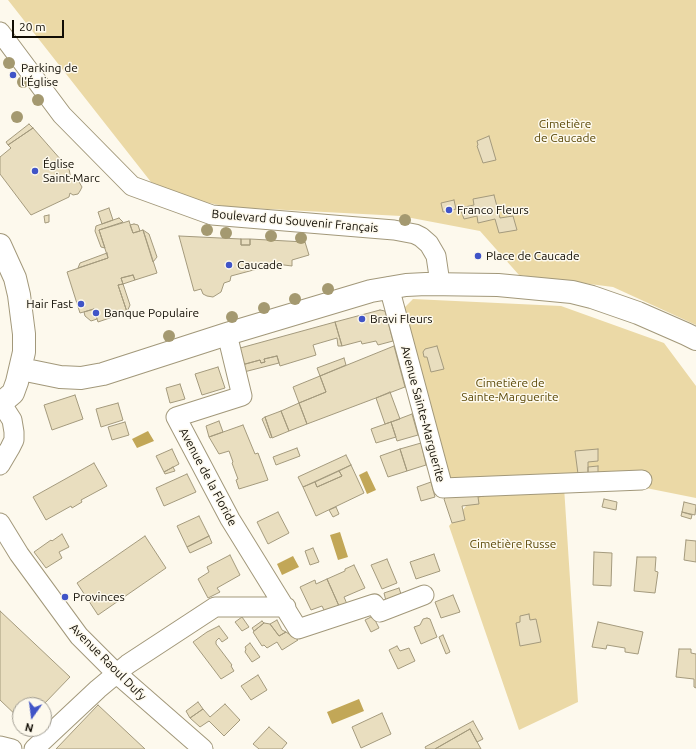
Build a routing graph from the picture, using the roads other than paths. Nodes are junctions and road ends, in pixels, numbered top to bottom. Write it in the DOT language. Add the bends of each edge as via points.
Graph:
graph roads {
  1 [pos="0,32"];
  2 [pos="0,245"];
  3 [pos="440,283"];
  4 [pos="389,287"];
  5 [pos="664,325"];
  6 [pos="227,334"];
  7 [pos="696,339"];
  8 [pos="696,355"];
  9 [pos="21,369"];
  10 [pos="0,404"];
  11 [pos="0,465"];
  12 [pos="642,480"];
  13 [pos="0,523"];
  14 [pos="424,595"];
  15 [pos="286,607"];
  16 [pos="116,673"];
  17 [pos="0,746"];
  18 [pos="12,749"];
  19 [pos="34,749"];
  20 [pos="202,749"];
  1 -- 3 [label="street, Boulevard du Souvenir Français" via="62,115 132,186 212,215 394,230 415,234 429,244 436,256"];
  2 -- 9 [label="street" via="15,278 19,295 24,334"];
  3 -- 4 [label="street"];
  3 -- 5 [label="street" via="572,292 618,306"];
  4 -- 6 [label="street"];
  4 -- 12 [label="street, Avenue Sainte-Marguerite" via="443,488"];
  5 -- 7 [label="street"];
  5 -- 8 [label="street"];
  6 -- 9 [label="street" via="103,374 81,378 60,377"];
  6 -- 15 [label="street, Avenue de la Floride" via="242,396 176,417 230,519"];
  9 -- 10 [label="street" via="12,393"];
  10 -- 11 [label="street" via="12,420 14,440"];
  13 -- 16 [label="street, Avenue Raoul Dufy" via="18,554 71,626"];
  14 -- 15 [label="street, Avenue de la Floride" via="380,612 374,604 298,629"];
  15 -- 16 [label="street" via="215,608"];
  16 -- 19 [label="street"];
  16 -- 20 [label="street, Avenue Raoul Dufy"];
  17 -- 18 [label="street"];
}
